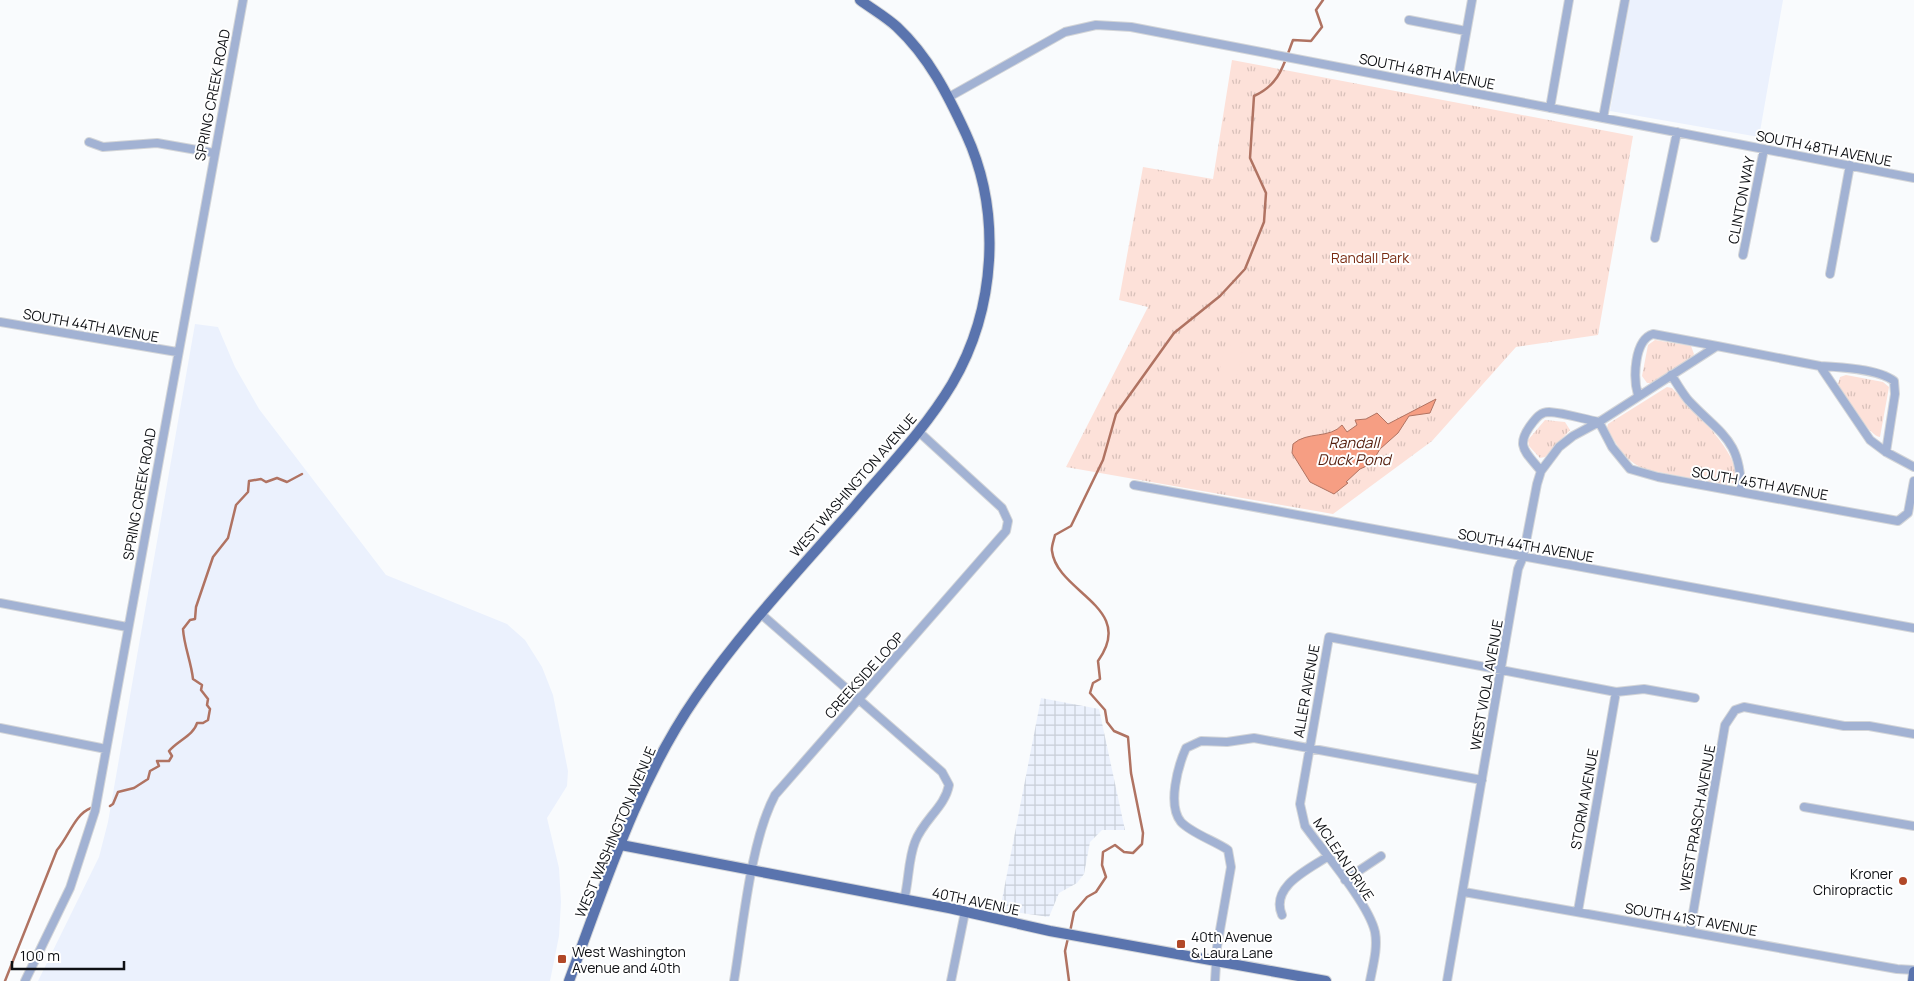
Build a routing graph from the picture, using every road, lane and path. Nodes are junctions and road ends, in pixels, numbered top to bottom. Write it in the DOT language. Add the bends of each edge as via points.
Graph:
graph roads {
  1 [pos="244,0"];
  2 [pos="860,0"];
  3 [pos="1472,0"];
  4 [pos="1569,0"];
  5 [pos="1625,0"];
  6 [pos="1409,20"];
  7 [pos="1466,32"];
  8 [pos="1456,89"];
  9 [pos="949,97"];
  10 [pos="1550,108"];
  11 [pos="1603,118"];
  12 [pos="1677,132"];
  13 [pos="88,142"];
  14 [pos="1764,149"];
  15 [pos="214,153"];
  16 [pos="1850,165"];
  17 [pos="1914,178"];
  18 [pos="1656,238"];
  19 [pos="1743,255"];
  20 [pos="1830,274"];
  21 [pos="0,322"];
  22 [pos="1717,346"];
  23 [pos="177,352"];
  24 [pos="1820,366"];
  25 [pos="1671,374"];
  26 [pos="1638,395"];
  27 [pos="1599,422"];
  28 [pos="919,432"];
  29 [pos="1886,452"];
  30 [pos="1914,467"];
  31 [pos="1541,471"];
  32 [pos="1914,481"];
  33 [pos="1134,484"];
  34 [pos="1741,492"];
  35 [pos="1523,557"];
  36 [pos="0,603"];
  37 [pos="761,614"];
  38 [pos="127,627"];
  39 [pos="1914,628"];
  40 [pos="1502,670"];
  41 [pos="1616,692"];
  42 [pos="1695,698"];
  43 [pos="859,699"];
  44 [pos="0,728"];
  45 [pos="1914,734"];
  46 [pos="106,749"];
  47 [pos="1309,749"];
  48 [pos="1482,780"];
  49 [pos="1804,807"];
  50 [pos="1914,826"];
  51 [pos="621,845"];
  52 [pos="1381,856"];
  53 [pos="1327,857"];
  54 [pos="752,871"];
  55 [pos="1345,880"];
  56 [pos="1464,892"];
  57 [pos="904,900"];
  58 [pos="1578,911"];
  59 [pos="966,912"];
  60 [pos="1282,915"];
  61 [pos="1690,931"];
  62 [pos="1217,961"];
  63 [pos="1914,971"];
  64 [pos="25,981"];
  65 [pos="569,981"];
  66 [pos="734,981"];
  67 [pos="951,981"];
  68 [pos="1215,981"];
  69 [pos="1326,981"];
  70 [pos="1370,981"];
  71 [pos="1447,981"];
  72 [pos="1913,981"];
  1 -- 15 [label="street, SPRING CREEK ROAD"];
  2 -- 9 [label="main road, WEST WASHINGTON AVENUE" via="897,27 930,65"];
  3 -- 7 [label="street"];
  4 -- 10 [label="street"];
  5 -- 11 [label="street"];
  6 -- 7 [label="street"];
  7 -- 8 [label="street"];
  8 -- 9 [label="street, SOUTH 48TH AVENUE" via="1131,27 1096,25 1065,32"];
  8 -- 10 [label="street, SOUTH 48TH AVENUE"];
  9 -- 28 [label="main road, WEST WASHINGTON AVENUE" via="983,180 990,263 976,330 953,382"];
  10 -- 11 [label="street, SOUTH 48TH AVENUE"];
  11 -- 12 [label="street, SOUTH 48TH AVENUE"];
  12 -- 14 [label="street, SOUTH 48TH AVENUE"];
  12 -- 18 [label="street"];
  13 -- 15 [label="street" via="103,146 157,143"];
  14 -- 16 [label="street, SOUTH 48TH AVENUE"];
  14 -- 19 [label="street, CLINTON WAY"];
  15 -- 23 [label="street, SPRING CREEK ROAD"];
  16 -- 17 [label="street, SOUTH 48TH AVENUE"];
  16 -- 20 [label="street"];
  21 -- 23 [label="street, SOUTH 44TH AVENUE"];
  22 -- 24 [label="street"];
  22 -- 25 [label="street, WEST VIOLA AVENUE"];
  22 -- 26 [label="street" via="1653,334 1644,338 1635,380"];
  23 -- 38 [label="street, SPRING CREEK ROAD"];
  24 -- 29 [label="street" via="1870,440"];
  24 -- 29 [label="street" via="1882,375 1894,381"];
  25 -- 26 [label="street, WEST VIOLA AVENUE"];
  25 -- 34 [label="street" via="1688,400 1730,442 1738,460"];
  26 -- 27 [label="street, WEST VIOLA AVENUE"];
  27 -- 31 [label="street, WEST VIOLA AVENUE" via="1559,447"];
  27 -- 31 [label="street" via="1549,412 1539,415 1523,434 1522,447"];
  27 -- 34 [label="street, SOUTH 45TH AVENUE" via="1612,447 1630,469"];
  28 -- 37 [label="main road, WEST WASHINGTON AVENUE"];
  28 -- 43 [label="street, CREEKSIDE LOOP" via="1002,508 1008,521 1006,532"];
  29 -- 30 [label="street"];
  31 -- 35 [label="street, WEST VIOLA AVENUE"];
  32 -- 34 [label="street, SOUTH 45TH AVENUE" via="1908,513 1898,521"];
  33 -- 35 [label="street, SOUTH 44TH AVENUE"];
  35 -- 39 [label="street, SOUTH 44TH AVENUE"];
  35 -- 40 [label="street, WEST VIOLA AVENUE" via="1518,569"];
  36 -- 38 [label="street"];
  37 -- 43 [label="street"];
  37 -- 51 [label="main road, WEST WASHINGTON AVENUE" via="694,698 658,760"];
  38 -- 46 [label="street, SPRING CREEK ROAD"];
  40 -- 41 [label="street"];
  40 -- 47 [label="street, ALLER AVENUE" via="1329,637"];
  40 -- 48 [label="street, WEST VIOLA AVENUE"];
  41 -- 42 [label="street" via="1644,689"];
  41 -- 58 [label="street, STORM AVENUE"];
  43 -- 54 [label="street, CREEKSIDE LOOP" via="775,795 768,808"];
  43 -- 57 [label="street" via="942,772 949,785 944,800 925,821 914,843"];
  44 -- 46 [label="street"];
  45 -- 61 [label="street, WEST PRASCH AVENUE" via="1869,726 1844,726 1744,707 1735,710 1725,725"];
  46 -- 64 [label="street, SPRING CREEK ROAD" via="95,811 78,867"];
  47 -- 48 [label="street"];
  47 -- 53 [label="street, MCLEAN DRIVE" via="1301,816"];
  47 -- 62 [label="street" via="1254,738 1200,741 1186,748 1177,769 1175,808 1181,822 1228,850 1231,867"];
  48 -- 56 [label="street, WEST VIOLA AVENUE"];
  49 -- 50 [label="street"];
  51 -- 54 [label="main road, 40TH AVENUE"];
  51 -- 65 [label="main road, WEST WASHINGTON AVENUE"];
  52 -- 55 [label="street"];
  53 -- 55 [label="street, MCLEAN DRIVE"];
  53 -- 60 [label="street" via="1291,881 1281,893 1278,906"];
  54 -- 57 [label="main road, 40TH AVENUE"];
  54 -- 66 [label="street, CREEKSIDE LOOP"];
  55 -- 70 [label="street, MCLEAN DRIVE" via="1375,932"];
  56 -- 58 [label="street, SOUTH 41ST AVENUE"];
  56 -- 71 [label="street, WEST VIOLA AVENUE"];
  57 -- 59 [label="main road, 40TH AVENUE"];
  58 -- 61 [label="street, SOUTH 41ST AVENUE"];
  59 -- 62 [label="main road, 40TH AVENUE" via="1074,936"];
  59 -- 67 [label="street"];
  61 -- 63 [label="street, SOUTH 41ST AVENUE"];
  62 -- 68 [label="street"];
  62 -- 69 [label="main road, 40TH AVENUE"];
  63 -- 72 [label="main road"];
}
